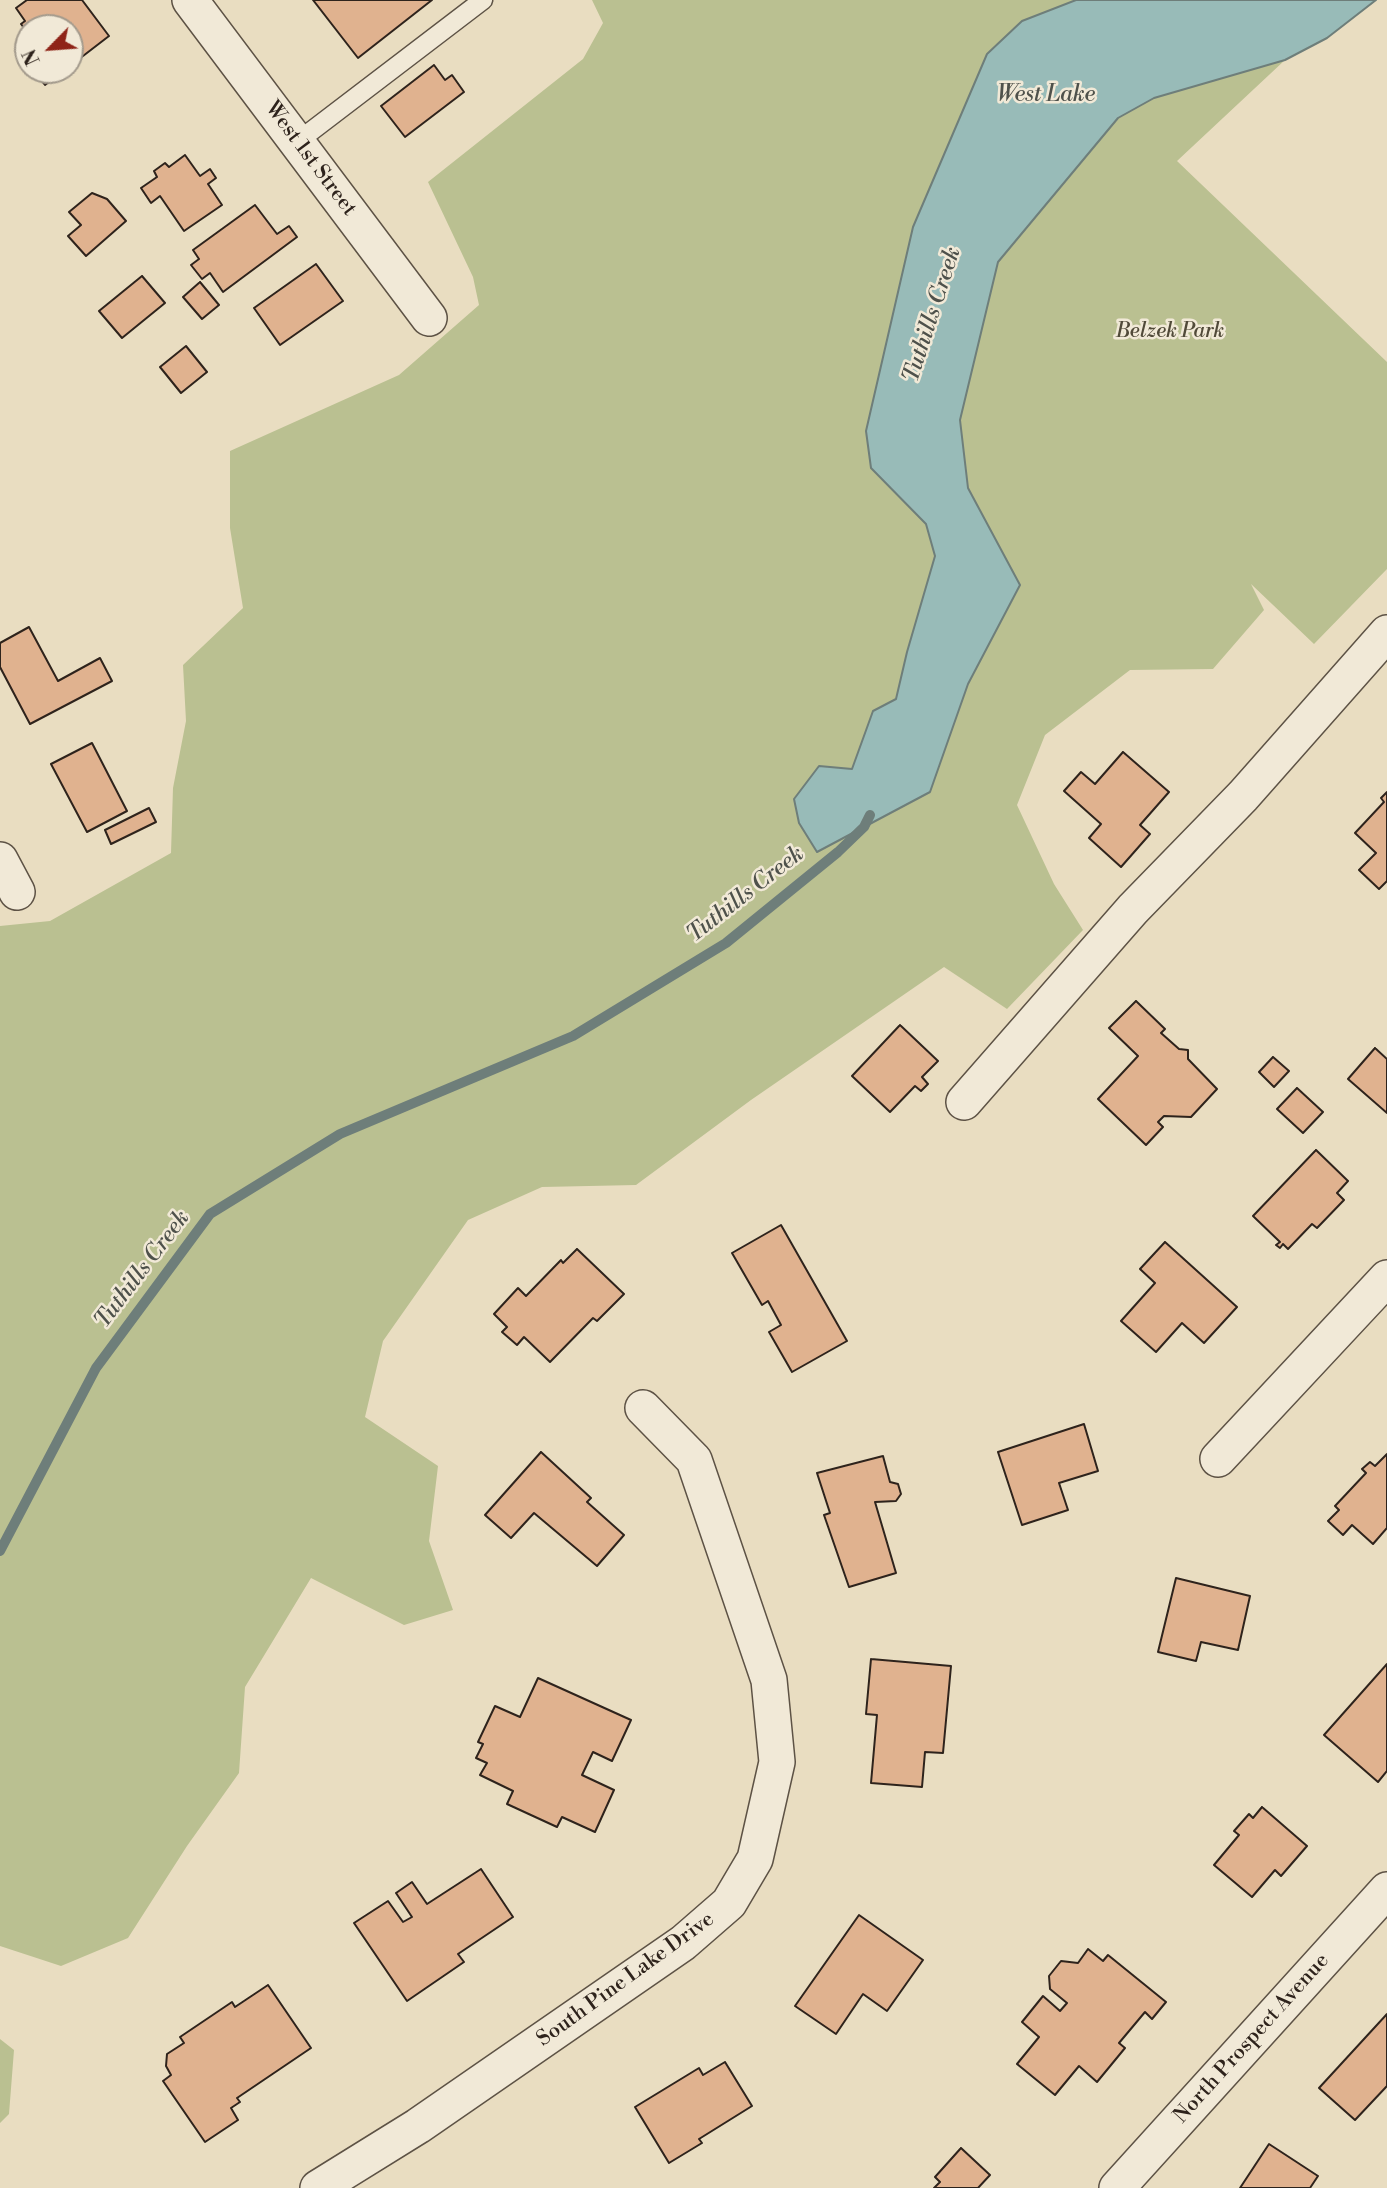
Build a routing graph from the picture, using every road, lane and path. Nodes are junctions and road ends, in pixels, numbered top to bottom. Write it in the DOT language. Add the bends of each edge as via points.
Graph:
graph roads {
  1 [pos="190,0"];
  2 [pos="483,0"];
  3 [pos="297,142"];
  4 [pos="429,318"];
  5 [pos="1387,633"];
  6 [pos="0,860"];
  7 [pos="17,892"];
  8 [pos="964,1102"];
  9 [pos="1387,1278"];
  10 [pos="643,1409"];
  11 [pos="1218,1459"];
  12 [pos="1387,1890"];
  13 [pos="318,2188"];
  14 [pos="1117,2188"];
  1 -- 3 [label="street, West 1st Street"];
  2 -- 3 [label="lane"];
  3 -- 4 [label="street, West 1st Street"];
  5 -- 8 [label="street" via="1243,796 1133,909"];
  6 -- 7 [label="street"];
  9 -- 11 [label="street"];
  10 -- 13 [label="street, South Pine Lake Drive" via="694,1460 769,1680 777,1762 755,1859 729,1903 683,1943 418,2126"];
  12 -- 14 [label="street, North Prospect Avenue"];
}
